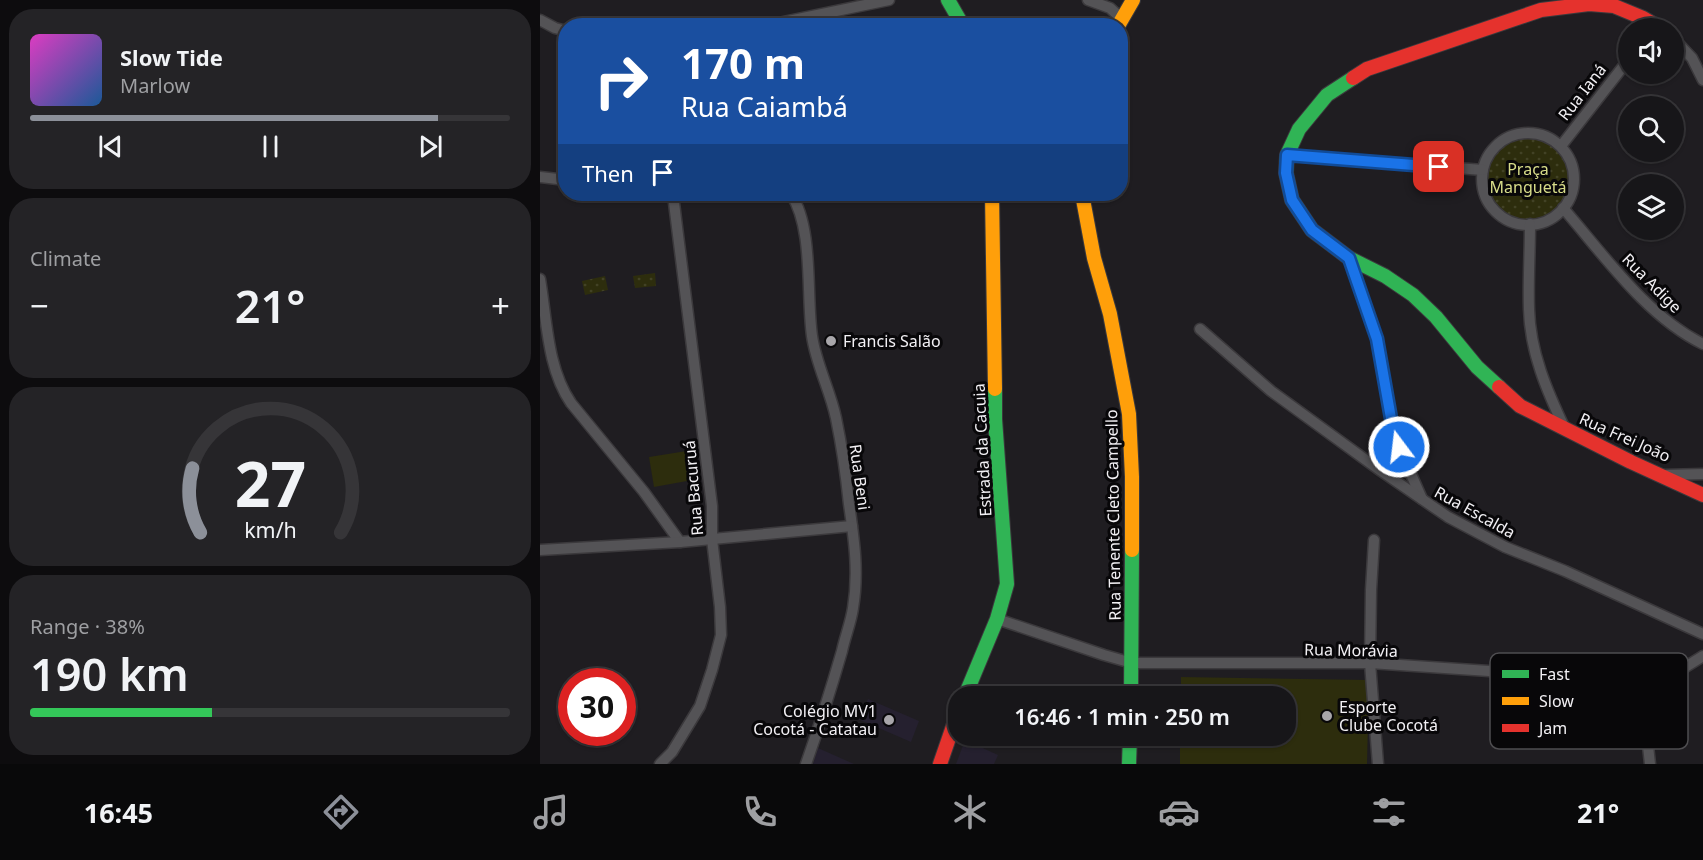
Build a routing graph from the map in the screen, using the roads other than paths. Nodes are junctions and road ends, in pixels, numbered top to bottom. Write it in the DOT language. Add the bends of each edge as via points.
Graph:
graph roads {
  1 [pos="889,0"];
  2 [pos="948,0"];
  3 [pos="1088,0"];
  4 [pos="1133,0"];
  5 [pos="802,18"];
  6 [pos="958,18"];
  7 [pos="1117,18"];
  8 [pos="1122,18"];
  9 [pos="1642,18"];
  10 [pos="540,20"];
  11 [pos="558,29"];
  12 [pos="1684,50"];
  13 [pos="1618,73"];
  14 [pos="1703,80"];
  15 [pos="1561,146"];
  16 [pos="1287,155"];
  17 [pos="1483,170"];
  18 [pos="540,177"];
  19 [pos="558,179"];
  20 [pos="669,201"];
  21 [pos="795,201"];
  22 [pos="992,201"];
  23 [pos="1083,201"];
  24 [pos="1563,208"];
  25 [pos="1530,225"];
  26 [pos="1349,258"];
  27 [pos="540,279"];
  28 [pos="1200,329"];
  29 [pos="1703,344"];
  30 [pos="1565,429"];
  31 [pos="1703,474"];
  32 [pos="1663,475"];
  33 [pos="1703,495"];
  34 [pos="1422,500"];
  35 [pos="852,526"];
  36 [pos="712,539"];
  37 [pos="1374,540"];
  38 [pos="680,542"];
  39 [pos="540,550"];
  40 [pos="997,619"];
  41 [pos="1703,634"];
  42 [pos="1703,656"];
  43 [pos="1132,663"];
  44 [pos="1370,663"];
  45 [pos="1688,665"];
  46 [pos="1490,671"];
  47 [pos="969,686"];
  48 [pos="1131,686"];
  49 [pos="948,741"];
  50 [pos="1130,746"];
  51 [pos="1648,749"];
  52 [pos="660,764"];
  53 [pos="806,764"];
  54 [pos="940,764"];
  55 [pos="1129,764"];
  56 [pos="1378,764"];
  57 [pos="1650,764"];
  1 -- 5 [label="street"];
  2 -- 6 [label="main road"];
  3 -- 7 [label="street" via="1110,8"];
  4 -- 8 [label="main road"];
  9 -- 16 [label="main road" via="1614,6 1589,4 1541,10 1366,69 1327,95 1299,129"];
  10 -- 11 [label="street"];
  12 -- 14 [label="street"];
  13 -- 15 [label="street, Rua Ianá"];
  15 -- 17 [label="street" via="1536,133 1508,137 1496,145"];
  15 -- 24 [label="street" via="1574,170 1574,184"];
  16 -- 17 [label="street"];
  16 -- 26 [label="main road" via="1292,200 1312,230"];
  17 -- 25 [label="street" via="1482,184 1493,209 1504,218"];
  18 -- 19 [label="street"];
  20 -- 36 [label="street, Rua Bacuruá" via="704,431"];
  21 -- 35 [label="street, Rua Beni" via="807,249 813,344 836,418"];
  22 -- 40 [label="main road, Estrada da Cacuia" via="995,419 1007,584"];
  23 -- 43 [label="main road, Rua Tenente Cleto Campello" via="1129,414"];
  24 -- 25 [label="street" via="1554,217"];
  24 -- 29 [label="street, Rua Adige" via="1643,299 1667,321"];
  25 -- 30 [label="street, Rua Frei João" via="1529,310 1535,350 1545,387"];
  26 -- 30 [label="main road" via="1413,295 1499,388 1520,405"];
  26 -- 34 [label="street" via="1377,339 1392,424"];
  27 -- 38 [label="street" via="551,348 563,391"];
  28 -- 34 [label="street, Rua Escalda" via="1271,391"];
  30 -- 32 [label="main road, Rua Frei João"];
  31 -- 32 [label="street, Rua Frei João"];
  32 -- 33 [label="main road"];
  34 -- 41 [label="street, Rua Escalda" via="1505,547"];
  35 -- 36 [label="street"];
  35 -- 53 [label="street, Rua Beni" via="857,564 853,609"];
  36 -- 38 [label="street"];
  36 -- 52 [label="street, Rua Bacuruá" via="720,635 712,670 700,706 672,752"];
  37 -- 44 [label="street"];
  38 -- 39 [label="street"];
  40 -- 43 [label="street, Rua Morávia"];
  40 -- 47 [label="main road, Estrada da Cacuia"];
  42 -- 45 [label="street"];
  43 -- 44 [label="street, Rua Morávia"];
  43 -- 48 [label="main road, Rua Tenente Cleto Campello"];
  44 -- 46 [label="street, Rua Morávia"];
  44 -- 56 [label="street"];
  49 -- 54 [label="main road"];
  50 -- 55 [label="main road"];
  51 -- 57 [label="street"];
}
